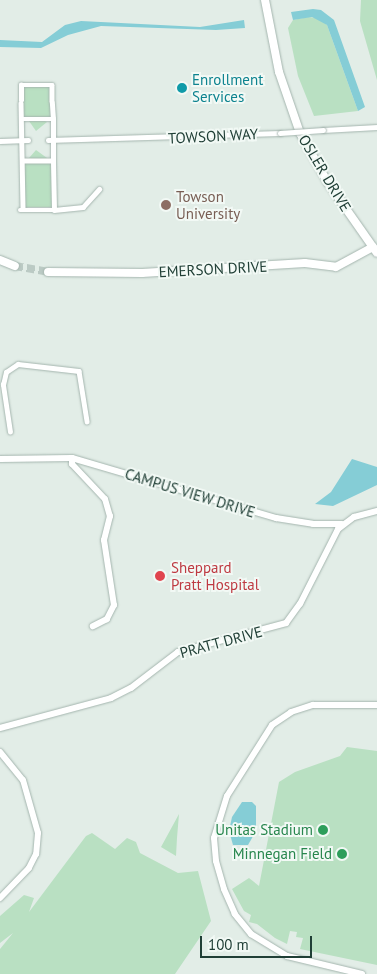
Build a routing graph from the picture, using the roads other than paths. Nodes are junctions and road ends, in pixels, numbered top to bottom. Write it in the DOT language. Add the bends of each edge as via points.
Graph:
graph roads {
  1 [pos="265,0"];
  2 [pos="22,119"];
  3 [pos="53,119"];
  4 [pos="377,128"];
  5 [pos="25,140"];
  6 [pos="51,140"];
  7 [pos="0,141"];
  8 [pos="23,161"];
  9 [pos="53,162"];
  10 [pos="100,189"];
  11 [pos="54,210"];
  12 [pos="375,250"];
  13 [pos="0,260"];
  14 [pos="15,266"];
  15 [pos="48,272"];
  16 [pos="0,368"];
  17 [pos="6,372"];
  18 [pos="88,421"];
  19 [pos="10,432"];
  20 [pos="72,458"];
  21 [pos="0,459"];
  22 [pos="377,511"];
  23 [pos="342,524"];
  24 [pos="93,626"];
  25 [pos="377,705"];
  26 [pos="0,728"];
  27 [pos="0,752"];
  28 [pos="0,898"];
  29 [pos="362,974"];
  1 -- 12 [label="street, OSLER DRIVE" via="281,83 300,133 328,183"];
  2 -- 3 [label="street"];
  2 -- 3 [label="street" via="21,84 52,85"];
  2 -- 5 [label="street"];
  3 -- 6 [label="street"];
  4 -- 6 [label="street, TOWSON WAY, bridge"];
  5 -- 7 [label="street"];
  5 -- 8 [label="street"];
  6 -- 9 [label="street"];
  8 -- 9 [label="street"];
  8 -- 11 [label="street" via="22,210"];
  9 -- 11 [label="street"];
  10 -- 11 [label="street" via="83,208"];
  12 -- 15 [label="street, EMERSON DRIVE" via="336,268 305,263 142,273"];
  13 -- 14 [label="street"];
  16 -- 17 [label="street"];
  17 -- 18 [label="street" via="27,363 46,369 63,367 79,371"];
  17 -- 19 [label="street" via="3,395"];
  20 -- 21 [label="street, CAMPUS VIEW DRIVE"];
  20 -- 23 [label="street, CAMPUS VIEW DRIVE" via="276,518 305,524"];
  20 -- 24 [label="street" via="72,464 105,499 110,516 104,540 114,605 107,619"];
  22 -- 23 [label="street, CAMPUS VIEW DRIVE" via="360,514"];
  23 -- 26 [label="street, PRATT DRIVE" via="300,604 286,623 178,652 130,688 104,700"];
  25 -- 29 [label="street" via="313,705 291,712 272,725 227,796 214,838 224,889 235,914 251,934 287,956"];
  27 -- 28 [label="street" via="23,780 38,833 36,854 29,868"];
}
